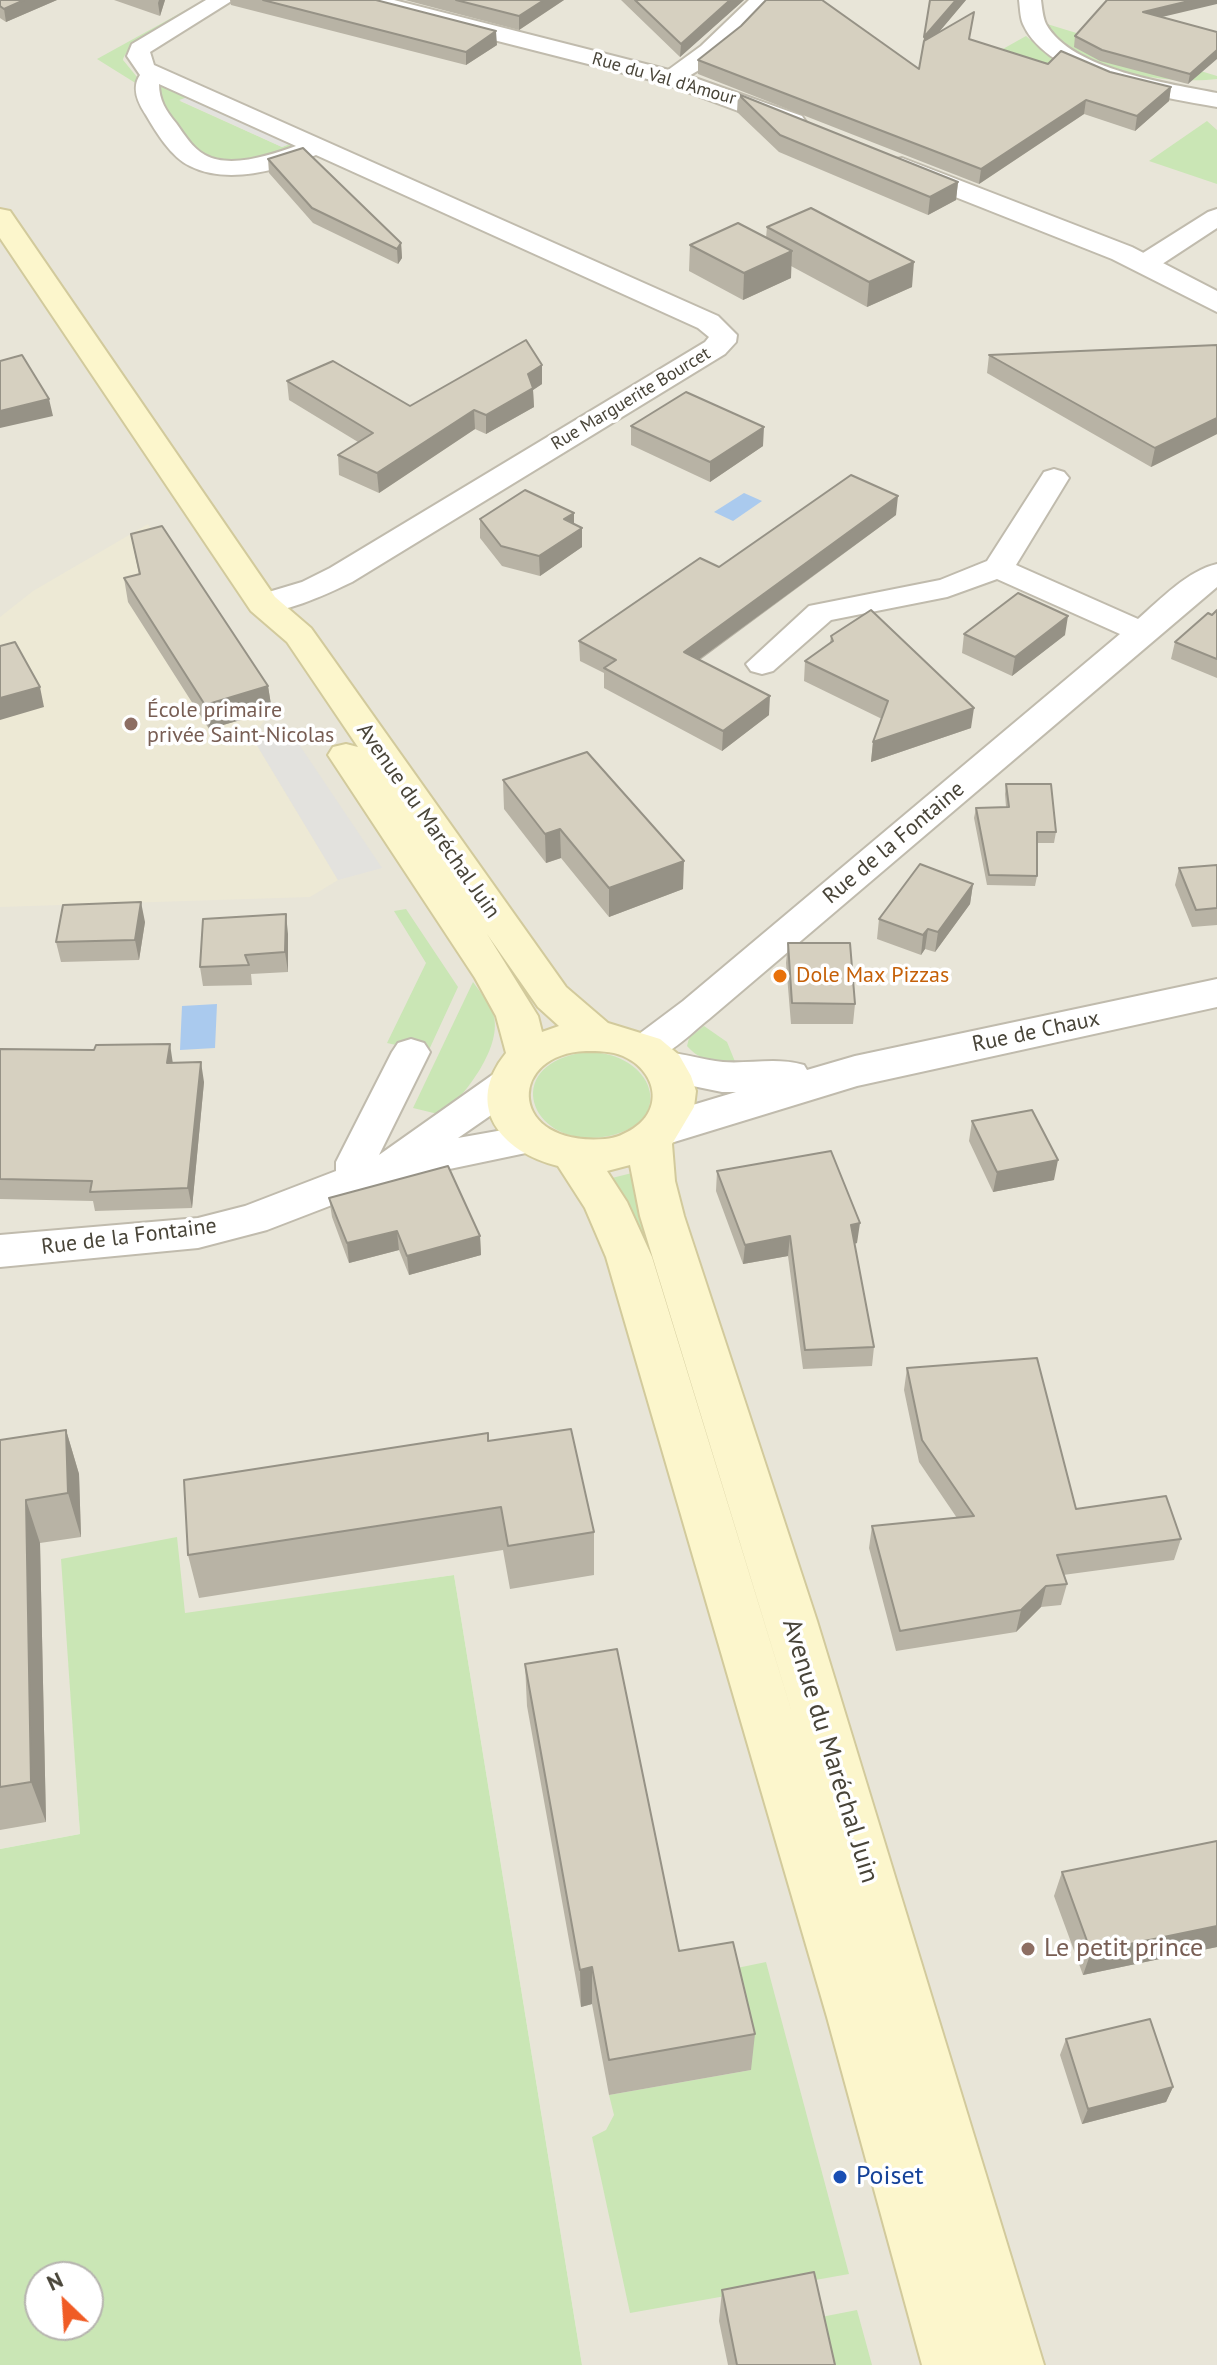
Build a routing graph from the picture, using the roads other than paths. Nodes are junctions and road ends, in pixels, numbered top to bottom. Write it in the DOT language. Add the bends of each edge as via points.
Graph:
graph roads {
  1 [pos="222,0"];
  2 [pos="365,0"];
  3 [pos="762,0"];
  4 [pos="1030,0"];
  5 [pos="156,76"];
  6 [pos="672,78"];
  7 [pos="1217,100"];
  8 [pos="817,132"];
  9 [pos="313,147"];
  10 [pos="874,155"];
  11 [pos="0,217"];
  12 [pos="1217,217"];
  13 [pos="1144,264"];
  14 [pos="1217,303"];
  15 [pos="1054,478"];
  16 [pos="998,568"];
  17 [pos="1217,573"];
  18 [pos="263,604"];
  19 [pos="1142,632"];
  20 [pos="762,664"];
  21 [pos="1217,993"];
  22 [pos="596,1036"];
  23 [pos="411,1052"];
  24 [pos="654,1058"];
  25 [pos="518,1070"];
  26 [pos="855,1071"];
  27 [pos="656,1134"];
  28 [pos="552,1147"];
  29 [pos="373,1174"];
  30 [pos="0,1251"];
  31 [pos="954,2365"];
  32 [pos="1012,2365"];
  1 -- 5 [label="street" via="140,49 140,62"];
  2 -- 6 [label="street, Rue du Val d'Amour"];
  3 -- 6 [label="street"];
  4 -- 7 [label="street" via="1033,25 1063,54 1132,80"];
  5 -- 9 [label="street, Rue Marguerite Bourcet"];
  5 -- 9 [label="street" via="146,86 153,107 185,150 202,163 248,165"];
  6 -- 8 [label="street, Rue du Val d'Amour"];
  9 -- 18 [label="street, Rue Marguerite Bourcet" via="708,322 723,335 715,348 341,575"];
  10 -- 13 [label="street"];
  11 -- 18 [label="main road, Avenue du Maréchal Juin"];
  12 -- 13 [label="street"];
  13 -- 14 [label="street"];
  15 -- 16 [label="street"];
  16 -- 19 [label="street"];
  16 -- 20 [label="street" via="947,588 820,613"];
  17 -- 19 [label="street, Rue de la Fontaine"];
  18 -- 22 [label="main road, Avenue du Maréchal Juin" via="299,635 541,983"];
  18 -- 25 [label="main road, Avenue du Maréchal Juin" via="271,642 511,1003"];
  19 -- 24 [label="street, Rue de la Fontaine" via="708,1000"];
  21 -- 26 [label="street, Rue de Chaux"];
  22 -- 24 [label="main road" via="621,1040"];
  22 -- 25 [label="main road" via="563,1040"];
  23 -- 29 [label="street" via="356,1162"];
  24 -- 26 [label="street, Rue de Chaux" via="734,1078"];
  24 -- 27 [label="main road" via="675,1093 672,1112"];
  25 -- 28 [label="main road" via="510,1113"];
  25 -- 29 [label="street, Rue de la Fontaine"];
  26 -- 27 [label="street, Rue de Chaux"];
  27 -- 28 [label="main road" via="609,1155"];
  27 -- 32 [label="main road, Avenue du Maréchal Juin" via="653,1181 662,1216 791,1621"];
  28 -- 29 [label="street, Rue de la Fontaine"];
  28 -- 31 [label="main road" via="605,1202 629,1257"];
  29 -- 30 [label="street, Rue de la Fontaine" via="253,1219 198,1233"];
}
